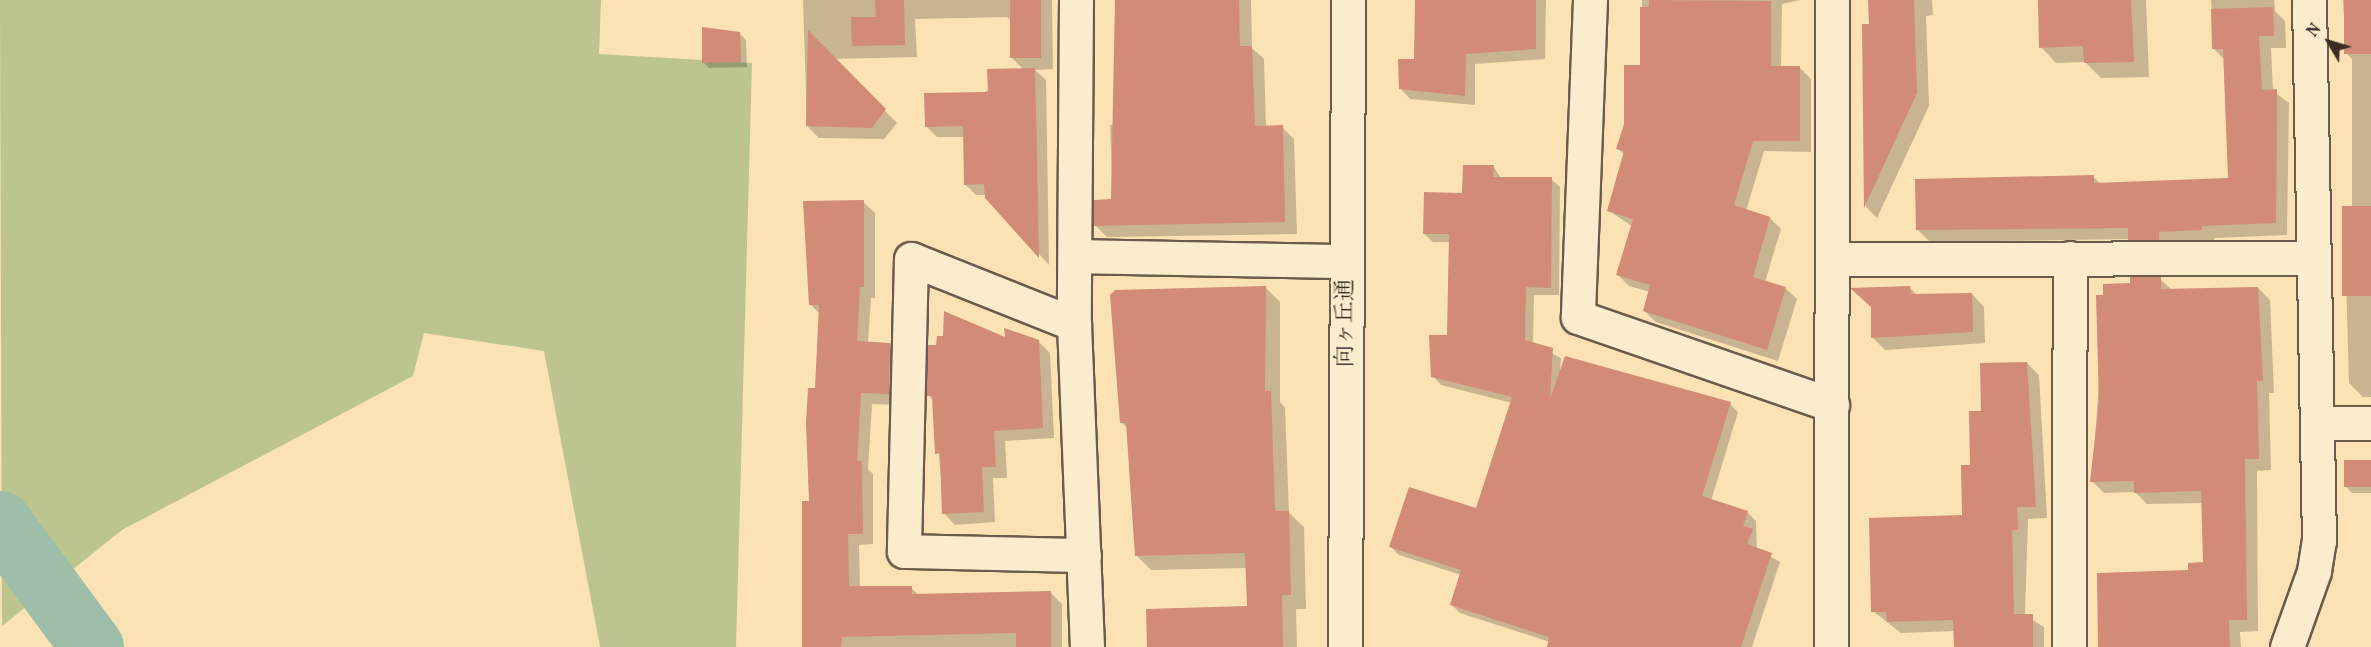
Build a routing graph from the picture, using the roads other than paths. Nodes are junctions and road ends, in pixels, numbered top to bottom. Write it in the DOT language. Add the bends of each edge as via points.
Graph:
graph roads {
  1 [pos="1076,0"];
  2 [pos="1348,0"];
  3 [pos="1590,0"];
  4 [pos="1832,0"];
  5 [pos="2309,0"];
  6 [pos="1075,256"];
  7 [pos="2070,258"];
  8 [pos="2313,258"];
  9 [pos="1833,260"];
  10 [pos="1347,261"];
  11 [pos="1074,324"];
  12 [pos="1832,405"];
  13 [pos="2317,423"];
  14 [pos="2371,423"];
  15 [pos="1084,555"];
  16 [pos="1087,647"];
  17 [pos="1346,647"];
  18 [pos="1831,647"];
  19 [pos="2069,647"];
  20 [pos="2287,647"];
  1 -- 6 [label="street"];
  2 -- 10 [label="street, 向ヶ丘通"];
  3 -- 12 [label="street" via="1578,317"];
  4 -- 9 [label="street"];
  5 -- 8 [label="street"];
  6 -- 10 [label="street"];
  6 -- 11 [label="street"];
  7 -- 8 [label="street"];
  7 -- 9 [label="street"];
  7 -- 19 [label="street"];
  8 -- 13 [label="street"];
  9 -- 12 [label="street"];
  10 -- 17 [label="street, 向ヶ丘通"];
  11 -- 15 [label="street"];
  11 -- 15 [label="street" via="911,259 904,551"];
  12 -- 18 [label="street"];
  13 -- 14 [label="street"];
  13 -- 20 [label="street" via="2319,541 2314,570"];
  15 -- 16 [label="street"];
}
